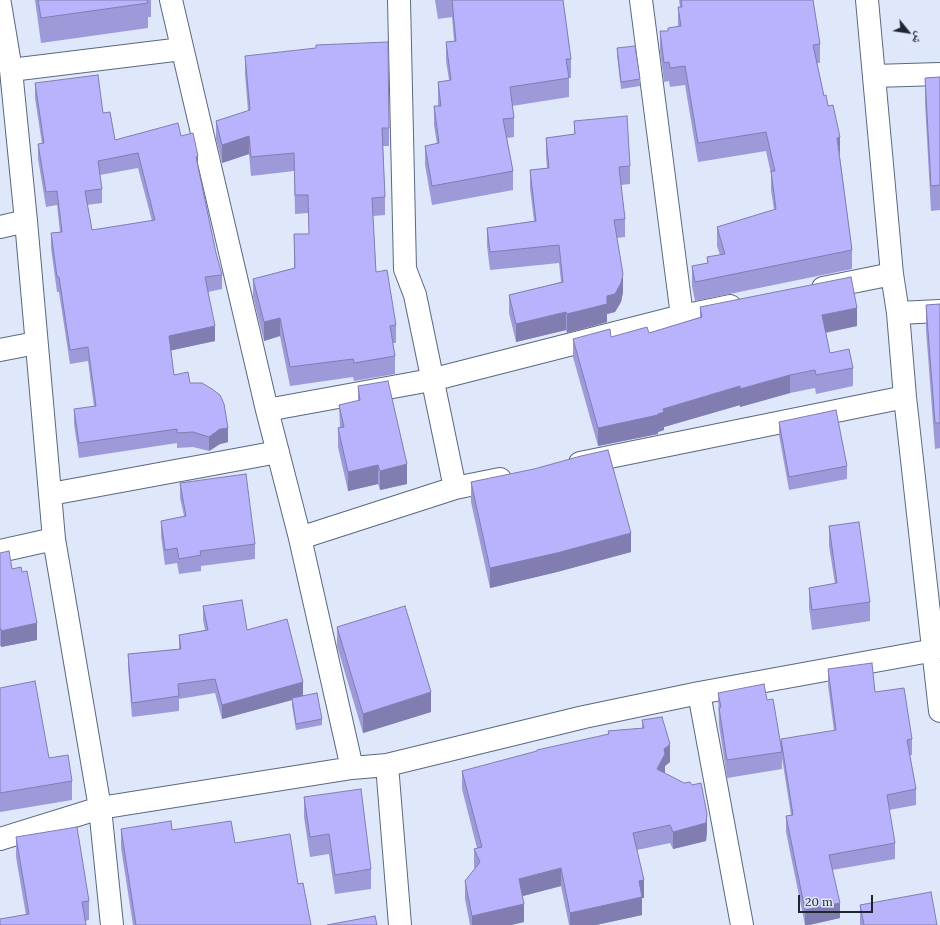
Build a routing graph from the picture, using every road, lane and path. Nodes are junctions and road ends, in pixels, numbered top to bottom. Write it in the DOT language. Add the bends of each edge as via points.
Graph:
graph roads {
  1 [pos="171,0"];
  2 [pos="399,0"];
  3 [pos="642,0"];
  4 [pos="867,0"];
  5 [pos="0,4"];
  6 [pos="182,49"];
  7 [pos="11,70"];
  8 [pos="940,74"];
  9 [pos="874,76"];
  10 [pos="26,221"];
  11 [pos="0,227"];
  12 [pos="892,274"];
  13 [pos="806,291"];
  14 [pos="752,302"];
  15 [pos="940,311"];
  16 [pos="898,313"];
  17 [pos="682,316"];
  18 [pos="36,343"];
  19 [pos="0,350"];
  20 [pos="431,380"];
  21 [pos="905,397"];
  22 [pos="267,410"];
  23 [pos="278,452"];
  24 [pos="563,466"];
  25 [pos="517,476"];
  26 [pos="455,488"];
  27 [pos="51,494"];
  28 [pos="300,538"];
  29 [pos="54,539"];
  30 [pos="0,551"];
  31 [pos="937,649"];
  32 [pos="698,693"];
  33 [pos="940,711"];
  34 [pos="387,765"];
  35 [pos="352,768"];
  36 [pos="100,808"];
  37 [pos="0,839"];
  38 [pos="112,925"];
  39 [pos="400,925"];
  40 [pos="742,925"];
  1 -- 6 [label="street"];
  2 -- 20 [label="street" via="405,269 415,295"];
  3 -- 17 [label="street"];
  4 -- 9 [label="street"];
  5 -- 7 [label="street"];
  6 -- 7 [label="street"];
  6 -- 22 [label="street"];
  7 -- 10 [label="street"];
  8 -- 9 [label="street"];
  9 -- 12 [label="street"];
  10 -- 11 [label="street"];
  10 -- 18 [label="street"];
  12 -- 13 [label="street"];
  12 -- 16 [label="street"];
  14 -- 17 [label="street"];
  15 -- 16 [label="street"];
  16 -- 21 [label="street"];
  17 -- 20 [label="street"];
  18 -- 19 [label="street"];
  18 -- 27 [label="street"];
  20 -- 22 [label="street"];
  20 -- 26 [label="street"];
  21 -- 24 [label="street"];
  21 -- 31 [label="street"];
  22 -- 23 [label="street"];
  23 -- 27 [label="street"];
  23 -- 28 [label="street"];
  25 -- 26 [label="street"];
  26 -- 28 [label="street"];
  27 -- 29 [label="street"];
  28 -- 35 [label="street"];
  29 -- 30 [label="street"];
  29 -- 36 [label="street"];
  31 -- 32 [label="street"];
  31 -- 33 [label="street"];
  32 -- 34 [label="street" via="584,717"];
  32 -- 40 [label="street"];
  34 -- 35 [label="street"];
  34 -- 39 [label="street"];
  35 -- 36 [label="street"];
  36 -- 37 [label="street"];
  36 -- 38 [label="street"];
}
